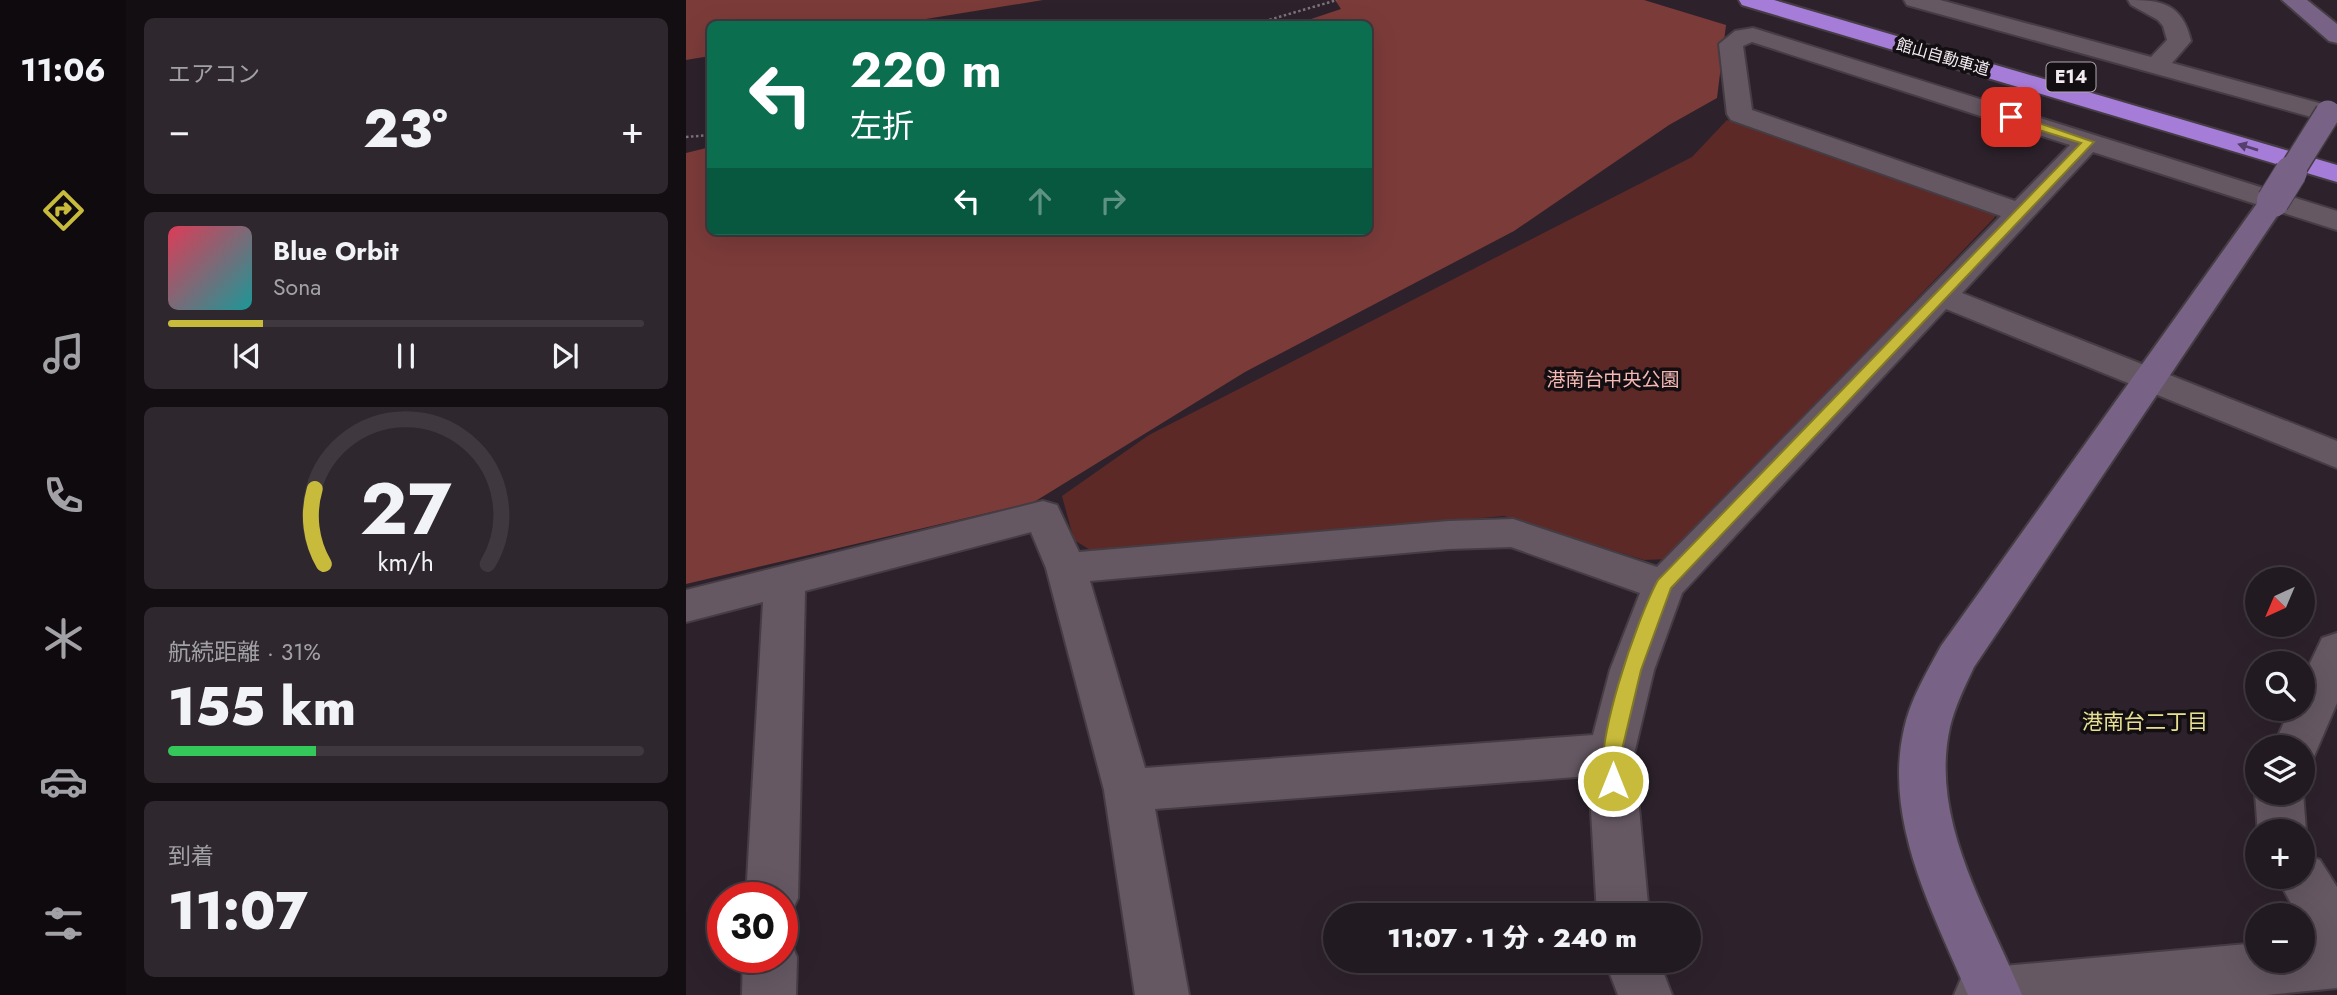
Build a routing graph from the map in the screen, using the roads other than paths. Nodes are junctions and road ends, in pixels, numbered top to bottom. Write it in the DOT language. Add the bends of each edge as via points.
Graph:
graph roads {
  1 [pos="1750,0"];
  2 [pos="1805,0"];
  3 [pos="1915,0"];
  4 [pos="2139,0"];
  5 [pos="2293,0"];
  6 [pos="2337,36"];
  7 [pos="2157,66"];
  8 [pos="2334,110"];
  9 [pos="2088,142"];
  10 [pos="2337,153"];
  11 [pos="2337,174"];
  12 [pos="2273,201"];
  13 [pos="2018,212"];
  14 [pos="2337,221"];
  15 [pos="1939,295"];
  16 [pos="2149,380"];
  17 [pos="2337,455"];
  18 [pos="1066,568"];
  19 [pos="785,582"];
  20 [pos="1664,585"];
  21 [pos="686,606"];
  22 [pos="2337,650"];
  23 [pos="2302,735"];
  24 [pos="1611,754"];
  25 [pos="1128,790"];
  26 [pos="773,882"];
  27 [pos="2310,889"];
  28 [pos="1622,903"];
  29 [pos="2337,933"];
  30 [pos="2337,962"];
  31 [pos="770,973"];
  32 [pos="1636,973"];
  33 [pos="1990,994"];
  34 [pos="769,995"];
  35 [pos="1162,995"];
  36 [pos="1644,995"];
  11 -- 1 [label="highway, 館山自動車道 / E14, one-way"];
  2 -- 10 [label="highway, 館山自動車道 / E14"];
  3 -- 7 [label="street"];
  4 -- 7 [label="street" via="2170,17 2178,29 2179,41"];
  5 -- 6 [label="street"];
  7 -- 8 [label="street"];
  8 -- 12 [label="street, bridge"];
  9 -- 12 [label="street"];
  9 -- 13 [label="street"];
  9 -- 13 [label="street" via="1753,35 1731,44 1740,114"];
  12 -- 14 [label="street"];
  12 -- 16 [label="street"];
  13 -- 15 [label="street"];
  15 -- 16 [label="street"];
  15 -- 20 [label="street"];
  16 -- 17 [label="street"];
  16 -- 33 [label="street" via="1956,659 1926,731 1923,768 1934,850"];
  18 -- 19 [label="street" via="1043,515"];
  18 -- 20 [label="street" via="1513,533"];
  18 -- 25 [label="street"];
  19 -- 21 [label="street"];
  19 -- 26 [label="street"];
  20 -- 24 [label="street" via="1632,670"];
  22 -- 23 [label="street"];
  24 -- 25 [label="street"];
  24 -- 28 [label="street"];
  25 -- 35 [label="street"];
  27 -- 29 [label="street"];
  30 -- 33 [label="street"];
  31 -- 34 [label="street"];
  32 -- 36 [label="street"];
}
